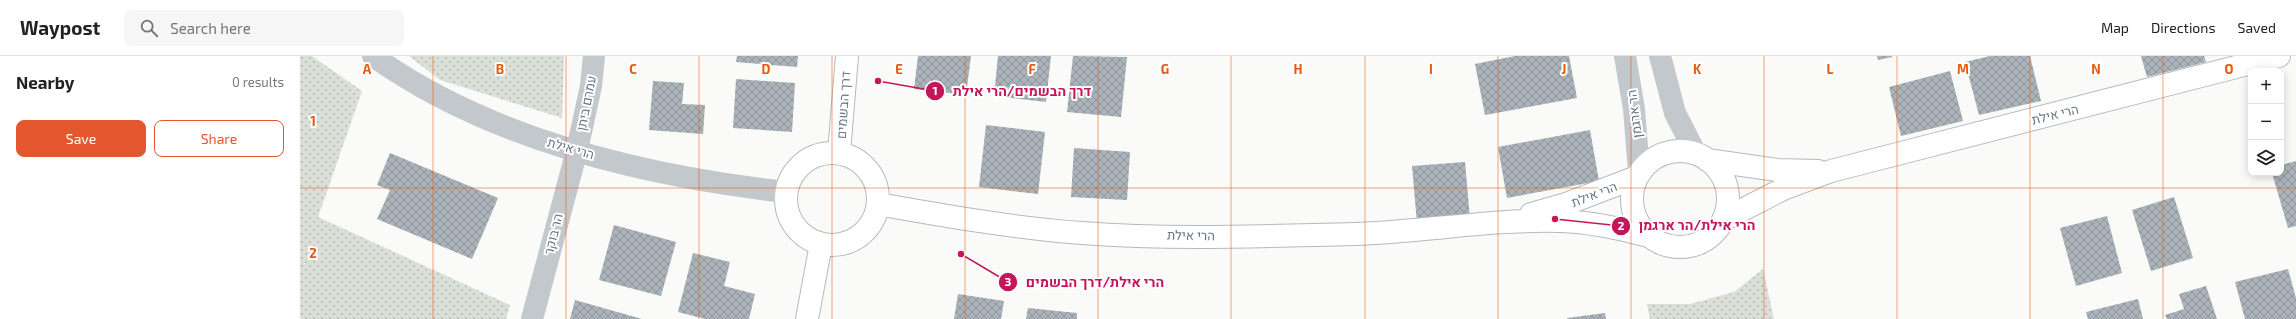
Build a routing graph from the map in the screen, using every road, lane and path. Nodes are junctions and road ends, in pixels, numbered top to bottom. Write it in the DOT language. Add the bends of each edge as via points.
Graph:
graph roads {
  1 [pos="373,56"];
  2 [pos="594,56"];
  3 [pos="847,56"];
  4 [pos="1625,56"];
  5 [pos="1660,56"];
  6 [pos="2279,56"];
  7 [pos="577,150"];
  8 [pos="839,153"];
  9 [pos="1702,157"];
  10 [pos="1831,171"];
  11 [pos="1638,175"];
  12 [pos="786,192"];
  13 [pos="878,204"];
  14 [pos="1723,220"];
  15 [pos="1505,222"];
  16 [pos="1648,236"];
  17 [pos="821,244"];
  18 [pos="532,319"];
  19 [pos="807,319"];
  1 -- 7 [label="street, הרי אילת" via="398,74 452,104 514,131"];
  2 -- 7 [label="street, עמרם ביתן" via="591,86"];
  3 -- 8 [label="street, דרך הבשמים"];
  4 -- 11 [label="street, הר ארגמן" via="1634,109"];
  5 -- 9 [label="street" via="1675,113"];
  6 -- 10 [label="street, הרי אילת"];
  7 -- 12 [label="street, הרי אילת" via="661,174"];
  7 -- 18 [label="street, הר בוקר"];
  8 -- 12 [label="street" via="819,155 801,165 789,182"];
  8 -- 13 [label="street" via="860,162 869,170 878,192"];
  9 -- 10 [label="street, הרי אילת" via="1777,170"];
  9 -- 11 [label="street" via="1675,151 1664,153 1654,158"];
  9 -- 14 [label="street" via="1722,177 1727,187 1728,198"];
  10 -- 14 [label="street, הרי אילת" via="1783,189"];
  11 -- 15 [label="street, הרי אילת" via="1566,204"];
  11 -- 16 [label="street" via="1631,198 1632,208 1635,219"];
  12 -- 17 [label="street" via="787,211 791,220 804,236"];
  13 -- 15 [label="street, הרי אילת" via="995,225 1084,233 1233,236 1387,233"];
  13 -- 17 [label="street" via="871,225 854,240 844,244"];
  14 -- 16 [label="street" via="1710,237 1690,246 1668,246"];
  15 -- 16 [label="street, הרי אילת" via="1560,221"];
  17 -- 19 [label="street"];
}
